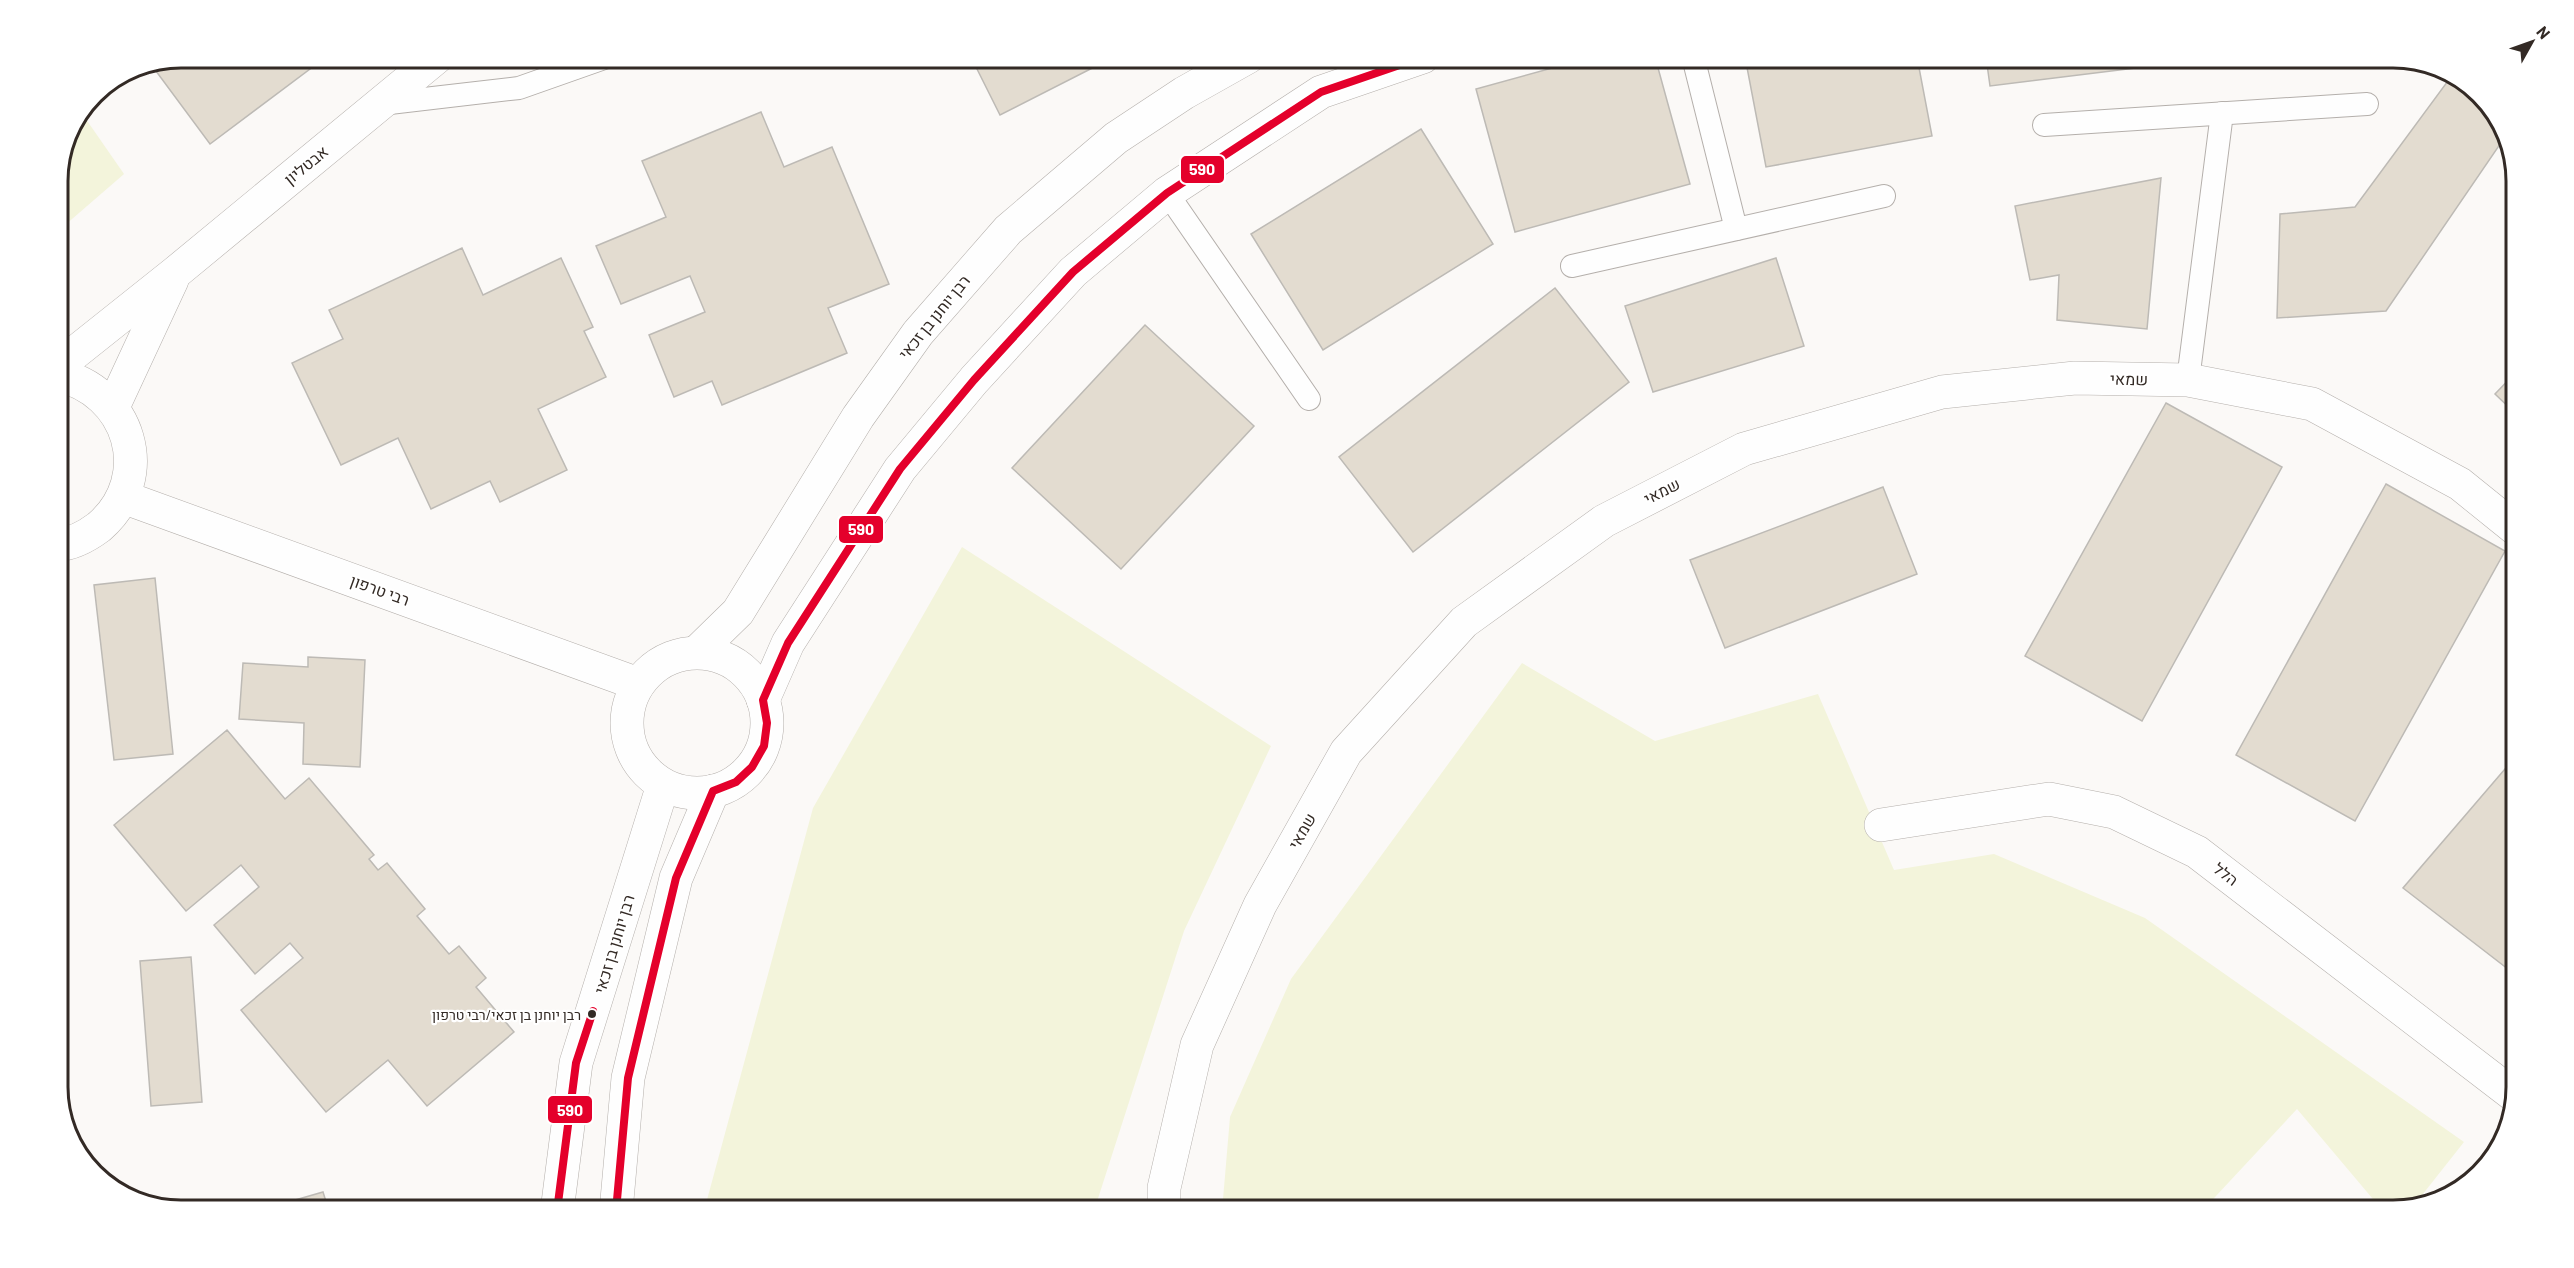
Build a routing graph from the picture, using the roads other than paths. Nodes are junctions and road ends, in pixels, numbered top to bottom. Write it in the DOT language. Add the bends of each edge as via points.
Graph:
graph roads {
  1 [pos="424,68"];
  2 [pos="575,68"];
  3 [pos="1228,68"];
  4 [pos="1391,68"];
  5 [pos="1696,68"];
  6 [pos="380,104"];
  7 [pos="2367,104"];
  8 [pos="2222,113"];
  9 [pos="2044,125"];
  10 [pos="1167,193"];
  11 [pos="1884,196"];
  12 [pos="1736,230"];
  13 [pos="1572,267"];
  14 [pos="175,273"];
  15 [pos="68,358"];
  16 [pos="68,377"];
  17 [pos="2188,380"];
  18 [pos="1309,399"];
  19 [pos="113,407"];
  20 [pos="123,497"];
  21 [pos="2506,521"];
  22 [pos="68,545"];
  23 [pos="697,652"];
  24 [pos="638,684"];
  25 [pos="764,700"];
  26 [pos="663,785"];
  27 [pos="713,791"];
  28 [pos="1881,825"];
  29 [pos="2506,1089"];
  30 [pos="558,1200"];
  31 [pos="617,1200"];
  32 [pos="1164,1200"];
  1 -- 6 [label="street, אבטליון"];
  2 -- 6 [label="lane" via="519,87"];
  3 -- 23 [label="street, רבן יוחנן בן זכאי" via="1116,138 1008,230 918,333 858,417 738,612"];
  4 -- 10 [label="street" via="1321,92"];
  5 -- 12 [label="lane"];
  6 -- 14 [label="street, אבטליון"];
  7 -- 8 [label="lane"];
  8 -- 9 [label="lane"];
  8 -- 17 [label="lane"];
  10 -- 18 [label="lane"];
  10 -- 25 [label="street" via="1073,273 974,380 900,469 788,643"];
  11 -- 12 [label="lane"];
  12 -- 13 [label="lane"];
  14 -- 15 [label="street, אבטליון"];
  14 -- 19 [label="street, אבטליון"];
  16 -- 19 [label="street" via="95,390"];
  17 -- 21 [label="street, שמאי" via="2312,404 2460,484"];
  17 -- 32 [label="street, שמאי" via="2075,378 1942,392 1744,449 1604,521 1464,622 1346,752 1260,905 1197,1045"];
  19 -- 20 [label="street" via="125,428 131,451"];
  20 -- 22 [label="street" via="109,518 89,535"];
  20 -- 24 [label="street, רבי טרפון"];
  23 -- 24 [label="street" via="674,655 654,666"];
  23 -- 25 [label="street" via="718,656 738,666"];
  24 -- 26 [label="street" via="629,705 626,728 632,751 645,770"];
  25 -- 27 [label="street" via="764,746 752,767 735,782"];
  26 -- 27 [label="street" via="697,794"];
  26 -- 30 [label="street, רבן יוחנן בן זכאי" via="576,1064"];
  27 -- 31 [label="street" via="676,878 628,1078"];
  28 -- 29 [label="street, הלל" via="2049,799 2114,812 2197,852"];
}
